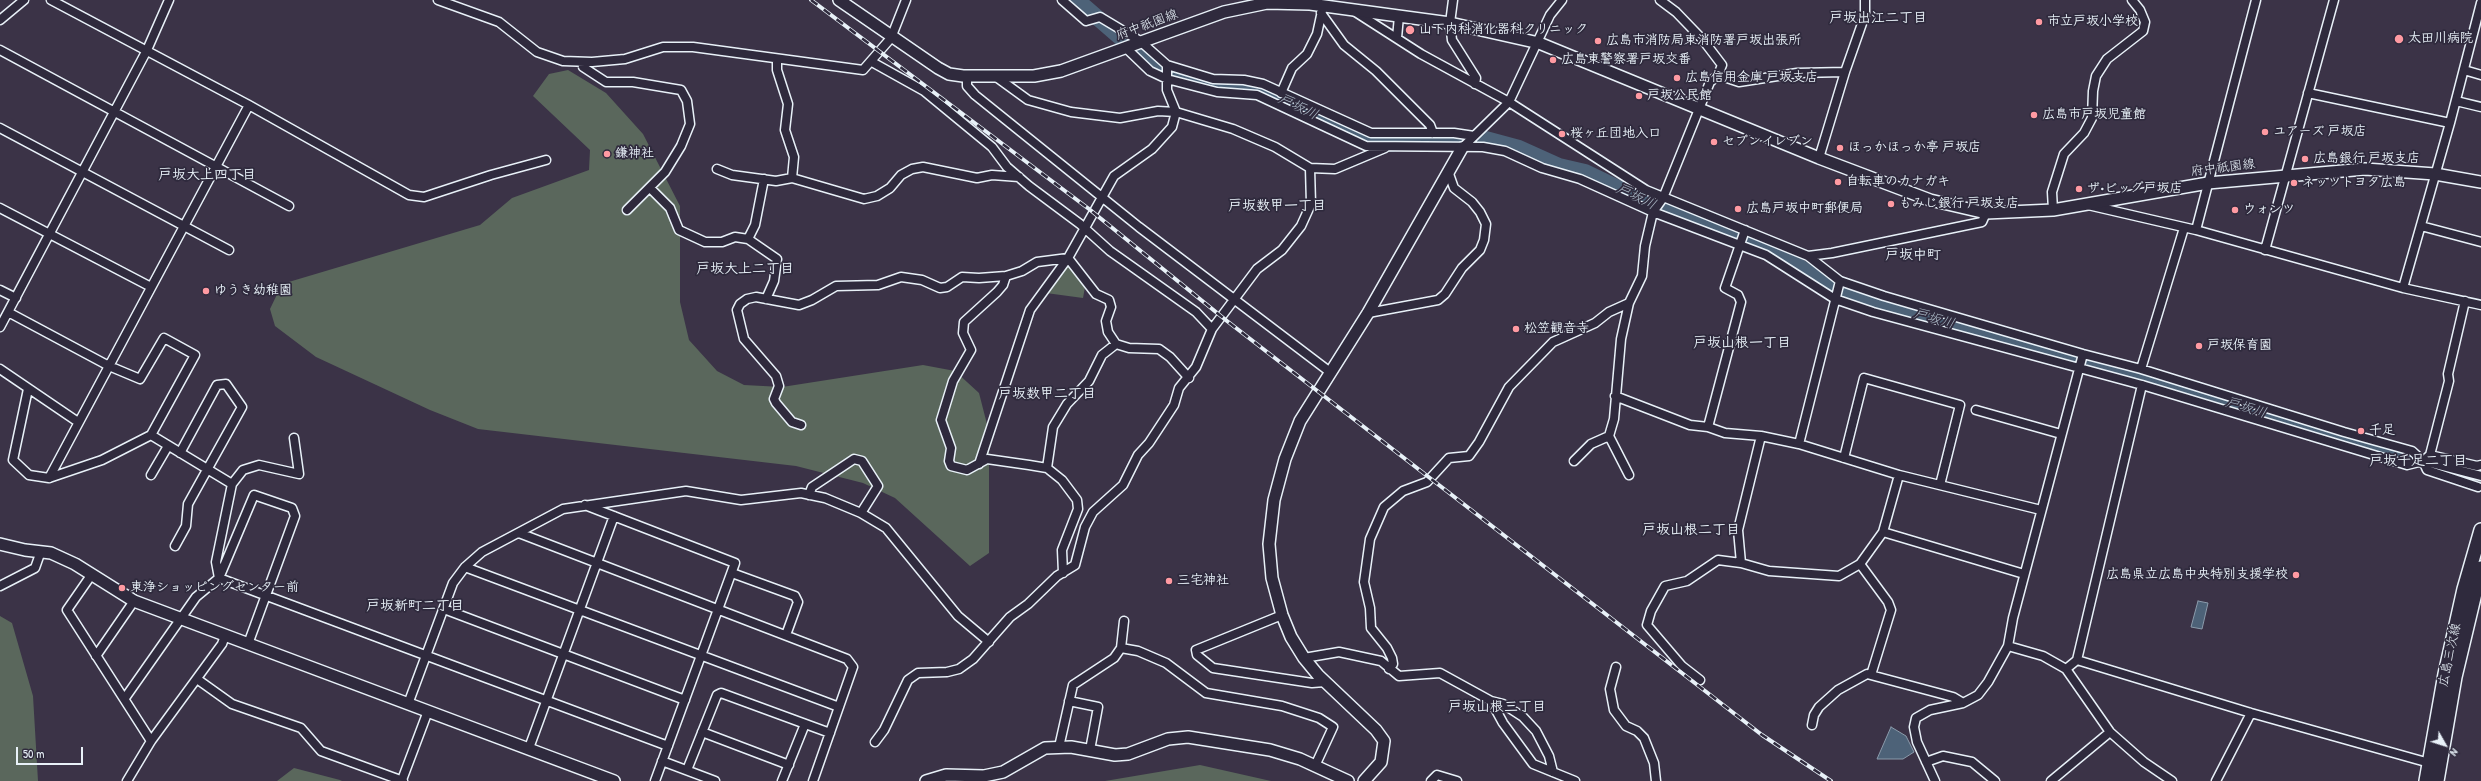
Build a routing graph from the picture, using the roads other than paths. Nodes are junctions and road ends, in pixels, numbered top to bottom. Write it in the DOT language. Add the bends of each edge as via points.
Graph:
graph roads {
  1 [pos="24,0"];
  2 [pos="51,0"];
  3 [pos="169,0"];
  4 [pos="438,0"];
  5 [pos="839,0"];
  6 [pos="906,0"];
  7 [pos="1062,0"];
  8 [pos="1453,0"];
  9 [pos="1562,0"];
  10 [pos="1660,0"];
  11 [pos="1865,0"];
  12 [pos="2132,0"];
  13 [pos="2256,0"];
  14 [pos="2334,0"];
  15 [pos="1278,1"];
  16 [pos="2481,3"];
  17 [pos="1321,6"];
  18 [pos="1353,11"];
  19 [pos="2480,12"];
  20 [pos="1399,16"];
  21 [pos="0,20"];
  22 [pos="1450,23"];
  23 [pos="892,38"];
  24 [pos="1397,38"];
  25 [pos="1140,41"];
  26 [pos="1539,43"];
  27 [pos="1125,47"];
  28 [pos="0,50"];
  29 [pos="147,50"];
  30 [pos="777,59"];
  31 [pos="582,62"];
  32 [pos="872,62"];
  33 [pos="1167,65"];
  34 [pos="2464,70"];
  35 [pos="1844,72"];
  36 [pos="1718,75"];
  37 [pos="2481,75"];
  38 [pos="967,76"];
  39 [pos="995,76"];
  40 [pos="1167,79"];
  41 [pos="1475,84"];
  42 [pos="1281,93"];
  43 [pos="2308,93"];
  44 [pos="2456,101"];
  45 [pos="1509,102"];
  46 [pos="249,106"];
  47 [pos="2481,107"];
  48 [pos="1700,110"];
  49 [pos="115,111"];
  50 [pos="1176,112"];
  51 [pos="2450,123"];
  52 [pos="0,128"];
  53 [pos="1433,133"];
  54 [pos="1474,136"];
  55 [pos="1386,148"];
  56 [pos="1462,148"];
  57 [pos="1819,158"];
  58 [pos="546,160"];
  59 [pos="215,166"];
  60 [pos="1310,168"];
  61 [pos="717,169"];
  62 [pos="81,170"];
  63 [pos="1448,171"];
  64 [pos="2435,174"];
  65 [pos="2284,175"];
  66 [pos="1019,177"];
  67 [pos="792,178"];
  68 [pos="764,179"];
  69 [pos="2481,182"];
  70 [pos="2208,183"];
  71 [pos="650,188"];
  72 [pos="1102,196"];
  73 [pos="2088,205"];
  74 [pos="289,206"];
  75 [pos="1658,206"];
  76 [pos="0,208"];
  77 [pos="627,210"];
  78 [pos="2053,210"];
  79 [pos="1986,213"];
  80 [pos="184,225"];
  81 [pos="2421,226"];
  82 [pos="2184,228"];
  83 [pos="1084,229"];
  84 [pos="2196,230"];
  85 [pos="48,234"];
  86 [pos="1743,237"];
  87 [pos="748,239"];
  88 [pos="2481,242"];
  89 [pos="229,250"];
  90 [pos="2265,250"];
  91 [pos="1808,256"];
  92 [pos="1068,258"];
  93 [pos="1006,276"];
  94 [pos="1839,284"];
  95 [pos="151,287"];
  96 [pos="2403,288"];
  97 [pos="0,290"];
  98 [pos="1836,297"];
  99 [pos="16,298"];
  100 [pos="766,299"];
  101 [pos="1235,299"];
  102 [pos="2465,301"];
  103 [pos="1629,303"];
  104 [pos="2481,304"];
  105 [pos="8,312"];
  106 [pos="1368,313"];
  107 [pos="0,328"];
  108 [pos="1212,329"];
  109 [pos="1116,344"];
  110 [pos="2083,354"];
  111 [pos="109,366"];
  112 [pos="0,369"];
  113 [pos="2079,369"];
  114 [pos="2142,369"];
  115 [pos="1330,372"];
  116 [pos="1189,378"];
  117 [pos="2142,385"];
  118 [pos="28,389"];
  119 [pos="1614,396"];
  120 [pos="1976,410"];
  121 [pos="78,422"];
  122 [pos="801,425"];
  123 [pos="1708,427"];
  124 [pos="2060,434"];
  125 [pos="151,435"];
  126 [pos="1609,436"];
  127 [pos="1761,436"];
  128 [pos="294,438"];
  129 [pos="1799,444"];
  130 [pos="168,446"];
  131 [pos="180,453"];
  132 [pos="2430,455"];
  133 [pos="1844,458"];
  134 [pos="1574,461"];
  135 [pos="2423,461"];
  136 [pos="979,464"];
  137 [pos="2481,465"];
  138 [pos="1047,468"];
  139 [pos="208,469"];
  140 [pos="151,475"];
  141 [pos="1630,475"];
  142 [pos="1899,475"];
  143 [pos="2481,476"];
  144 [pos="49,478"];
  145 [pos="232,484"];
  146 [pos="1940,485"];
  147 [pos="2478,487"];
  148 [pos="809,495"];
  149 [pos="585,504"];
  150 [pos="2041,510"];
  151 [pos="861,513"];
  152 [pos="614,516"];
  153 [pos="2481,530"];
  154 [pos="1883,532"];
  155 [pos="519,533"];
  156 [pos="0,544"];
  157 [pos="175,546"];
  158 [pos="41,551"];
  159 [pos="597,562"];
  160 [pos="1741,563"];
  161 [pos="1860,564"];
  162 [pos="465,567"];
  163 [pos="2481,568"];
  164 [pos="1063,572"];
  165 [pos="732,573"];
  166 [pos="92,574"];
  167 [pos="2024,574"];
  168 [pos="219,578"];
  169 [pos="0,586"];
  170 [pos="265,595"];
  171 [pos="134,601"];
  172 [pos="444,609"];
  173 [pos="580,609"];
  174 [pos="718,610"];
  175 [pos="1282,616"];
  176 [pos="181,618"];
  177 [pos="1124,621"];
  178 [pos="786,635"];
  179 [pos="225,636"];
  180 [pos="989,642"];
  181 [pos="248,644"];
  182 [pos="2008,646"];
  183 [pos="1120,648"];
  184 [pos="563,654"];
  185 [pos="426,655"];
  186 [pos="702,655"];
  187 [pos="96,656"];
  188 [pos="1304,658"];
  189 [pos="2076,660"];
  190 [pos="1616,667"];
  191 [pos="1389,669"];
  192 [pos="2066,669"];
  193 [pos="1870,675"];
  194 [pos="197,679"];
  195 [pos="1700,680"];
  196 [pos="1325,682"];
  197 [pos="125,698"];
  198 [pos="546,700"];
  199 [pos="685,700"];
  200 [pos="1069,700"];
  201 [pos="1491,700"];
  202 [pos="1963,702"];
  203 [pos="408,704"];
  204 [pos="839,706"];
  205 [pos="428,711"];
  206 [pos="2251,714"];
  207 [pos="805,724"];
  208 [pos="1812,726"];
  209 [pos="702,732"];
  210 [pos="2110,732"];
  211 [pos="830,733"];
  212 [pos="151,742"];
  213 [pos="875,742"];
  214 [pos="668,746"];
  215 [pos="1059,747"];
  216 [pos="529,748"];
  217 [pos="1090,750"];
  218 [pos="662,761"];
  219 [pos="1926,762"];
  220 [pos="2434,764"];
  221 [pos="789,765"];
  222 [pos="1315,766"];
  223 [pos="687,770"];
  224 [pos="1553,772"];
  225 [pos="127,781"];
  226 [pos="402,781"];
  227 [pos="614,781"];
  228 [pos="655,781"];
  229 [pos="715,781"];
  230 [pos="782,781"];
  231 [pos="813,781"];
  232 [pos="926,781"];
  233 [pos="1348,781"];
  234 [pos="1364,781"];
  235 [pos="1431,781"];
  236 [pos="1457,781"];
  237 [pos="1575,781"];
  238 [pos="1656,781"];
  239 [pos="1935,781"];
  240 [pos="1995,781"];
  241 [pos="2051,781"];
  242 [pos="2172,781"];
  243 [pos="2216,781"];
  244 [pos="2426,781"];
  245 [pos="2437,781"];
  1 -- 21 [label="street"];
  2 -- 29 [label="street"];
  3 -- 29 [label="street"];
  4 -- 31 [label="street" via="499,22 538,52 563,61"];
  5 -- 23 [label="street, 府中祇園線"];
  6 -- 23 [label="street"];
  7 -- 25 [label="street" via="1086,21 1100,17"];
  8 -- 22 [label="street"];
  9 -- 26 [label="street" via="1550,15"];
  10 -- 36 [label="street" via="1676,12 1703,40 1722,65"];
  11 -- 35 [label="street" via="1865,15"];
  12 -- 78 [label="street" via="2145,22 2143,31 2107,59 2096,76 2092,118 2084,133 2064,154 2052,192"];
  13 -- 70 [label="street"];
  14 -- 43 [label="street"];
  15 -- 17 [label="street, 府中祇園線"];
  15 -- 25 [label="street, 府中祇園線" via="1245,6"];
  16 -- 19 [label="street"];
  17 -- 18 [label="street, 府中祇園線"];
  17 -- 42 [label="street" via="1317,34 1307,54 1292,68"];
  17 -- 53 [label="street" via="1344,45 1376,71 1430,125"];
  18 -- 20 [label="street, 府中祇園線"];
  18 -- 24 [label="street"];
  19 -- 34 [label="street"];
  20 -- 22 [label="street, 府中祇園線"];
  20 -- 24 [label="street"];
  22 -- 26 [label="street, 府中祇園線"];
  22 -- 41 [label="street" via="1452,40 1476,78"];
  23 -- 32 [label="street"];
  23 -- 38 [label="street, 府中祇園線" via="949,74"];
  24 -- 41 [label="street"];
  25 -- 27 [label="street, 府中祇園線"];
  25 -- 33 [label="street"];
  26 -- 45 [label="street"];
  26 -- 48 [label="street, 府中祇園線"];
  27 -- 39 [label="street, 府中祇園線" via="1061,71 1034,76"];
  27 -- 40 [label="street" via="1150,71"];
  28 -- 49 [label="street"];
  29 -- 46 [label="street"];
  29 -- 49 [label="street"];
  30 -- 31 [label="street" via="694,47 663,47 625,59"];
  30 -- 32 [label="street" via="863,70"];
  30 -- 67 [label="street" via="777,70 788,104 785,130 794,157"];
  31 -- 71 [label="street" via="583,67 606,82 633,82 681,90 684,95 690,124 681,146 665,172"];
  32 -- 66 [label="street" via="924,91 992,148"];
  33 -- 40 [label="street"];
  33 -- 42 [label="street" via="1213,79 1253,81"];
  34 -- 37 [label="street"];
  34 -- 44 [label="street"];
  35 -- 36 [label="street" via="1797,73 1740,82"];
  35 -- 57 [label="street"];
  36 -- 48 [label="street" via="1710,82"];
  38 -- 39 [label="street, 府中祇園線"];
  38 -- 72 [label="street" via="967,86 975,95"];
  39 -- 50 [label="street" via="1028,100 1071,112 1120,118 1158,111"];
  40 -- 50 [label="street" via="1167,90"];
  40 -- 55 [label="street" via="1217,92 1257,95 1366,146"];
  41 -- 45 [label="street"];
  42 -- 53 [label="street" via="1371,134"];
  43 -- 51 [label="street"];
  43 -- 65 [label="street"];
  44 -- 47 [label="street"];
  44 -- 51 [label="street"];
  45 -- 54 [label="street"];
  45 -- 75 [label="street" via="1646,190"];
  46 -- 58 [label="street" via="409,195 424,197"];
  46 -- 59 [label="street"];
  48 -- 57 [label="street, 府中祇園線"];
  48 -- 75 [label="street"];
  49 -- 59 [label="street"];
  49 -- 62 [label="street"];
  50 -- 60 [label="street" via="1240,132 1275,147"];
  50 -- 72 [label="street" via="1172,127 1152,150 1114,176"];
  51 -- 64 [label="street"];
  52 -- 62 [label="street"];
  53 -- 54 [label="street"];
  54 -- 56 [label="street"];
  55 -- 56 [label="street"];
  55 -- 60 [label="street" via="1336,169"];
  56 -- 63 [label="street"];
  56 -- 75 [label="street" via="1483,147 1505,151 1542,168"];
  57 -- 79 [label="street, 府中祇園線" via="1930,200"];
  59 -- 74 [label="street"];
  59 -- 80 [label="street"];
  60 -- 101 [label="street" via="1311,204 1302,226 1282,250 1257,270"];
  61 -- 68 [label="street" via="732,175"];
  62 -- 80 [label="street"];
  62 -- 85 [label="street"];
  63 -- 106 [label="street"];
  63 -- 106 [label="street" via="1454,188 1472,202 1486,224 1480,250 1462,268 1438,300"];
  64 -- 65 [label="street, 府中祇園線" via="2365,169"];
  64 -- 69 [label="street, 府中祇園線"];
  64 -- 81 [label="street"];
  65 -- 70 [label="street, 府中祇園線"];
  65 -- 90 [label="street"];
  66 -- 67 [label="street" via="992,175 977,178 923,167 901,175 890,188 877,196 864,199"];
  66 -- 83 [label="street"];
  67 -- 68 [label="street" via="776,181"];
  68 -- 87 [label="street" via="756,220"];
  70 -- 73 [label="street, 府中祇園線"];
  70 -- 84 [label="street"];
  71 -- 77 [label="street"];
  71 -- 87 [label="street" via="670,208 678,230 705,242 722,242 735,237"];
  72 -- 83 [label="street"];
  72 -- 101 [label="street"];
  73 -- 78 [label="street, 府中祇園線"];
  73 -- 82 [label="street"];
  75 -- 86 [label="street"];
  75 -- 86 [label="street"];
  75 -- 103 [label="street" via="1645,246 1642,276"];
  76 -- 85 [label="street"];
  78 -- 79 [label="street, 府中祇園線"];
  79 -- 91 [label="street" via="1982,222"];
  80 -- 89 [label="street"];
  80 -- 95 [label="street"];
  81 -- 88 [label="street"];
  81 -- 96 [label="street"];
  82 -- 84 [label="street"];
  82 -- 114 [label="street"];
  83 -- 92 [label="street"];
  83 -- 108 [label="street" via="1196,312"];
  84 -- 90 [label="street"];
  85 -- 95 [label="street"];
  85 -- 99 [label="street"];
  86 -- 91 [label="street"];
  86 -- 98 [label="street" via="1766,255"];
  86 -- 123 [label="street" via="1724,288 1738,295 1741,302"];
  87 -- 100 [label="street" via="777,259 774,281"];
  90 -- 96 [label="street"];
  91 -- 94 [label="street"];
  92 -- 93 [label="street" via="1037,262 1022,271"];
  92 -- 109 [label="street" via="1096,294 1109,300 1106,321 1108,332"];
  92 -- 136 [label="street" via="1030,310"];
  93 -- 100 [label="street" via="962,276 947,287 940,288 922,280 901,278 878,285 836,286 799,305"];
  93 -- 136 [label="street" via="1003,285 964,322 962,333 972,350 953,381 941,420 951,448 951,466 967,470"];
  94 -- 98 [label="street"];
  94 -- 110 [label="street"];
  95 -- 111 [label="street"];
  96 -- 102 [label="street"];
  97 -- 99 [label="street"];
  98 -- 113 [label="street" via="1873,312"];
  98 -- 129 [label="street"];
  99 -- 105 [label="street"];
  100 -- 122 [label="street" via="756,297 740,304 737,310 744,339 776,376 779,386 774,398 776,403 792,422"];
  101 -- 108 [label="street"];
  101 -- 115 [label="street"];
  102 -- 104 [label="street"];
  102 -- 132 [label="street" via="2448,374 2449,381"];
  103 -- 119 [label="street" via="1621,339"];
  103 -- 191 [label="street" via="1609,312 1595,323 1553,342 1509,387 1469,456 1449,458 1427,482 1403,491 1384,507 1370,538 1364,582 1371,628 1388,648 1393,664"];
  105 -- 107 [label="street"];
  105 -- 111 [label="street"];
  106 -- 115 [label="street"];
  108 -- 116 [label="street"];
  109 -- 116 [label="street" via="1129,348 1160,349"];
  109 -- 138 [label="street" via="1102,355 1089,380 1067,404 1053,427"];
  110 -- 113 [label="street"];
  110 -- 114 [label="street"];
  111 -- 121 [label="street"];
  111 -- 125 [label="street" via="140,379 164,338 195,355"];
  112 -- 118 [label="street"];
  113 -- 117 [label="street"];
  113 -- 124 [label="street"];
  114 -- 135 [label="street" via="2412,451"];
  115 -- 175 [label="street" via="1300,420 1285,459 1274,500 1268,544 1272,578"];
  116 -- 164 [label="street" via="1179,388 1174,404 1149,443 1138,455 1124,485 1093,512 1085,527 1074,566"];
  117 -- 135 [label="street" via="2407,465"];
  117 -- 189 [label="street"];
  118 -- 121 [label="street"];
  118 -- 144 [label="street" via="13,460 29,475"];
  119 -- 123 [label="street" via="1690,425"];
  119 -- 126 [label="street" via="1614,419"];
  120 -- 124 [label="street"];
  121 -- 144 [label="street"];
  123 -- 127 [label="street" via="1725,433"];
  124 -- 150 [label="street"];
  125 -- 130 [label="street"];
  125 -- 144 [label="street" via="102,460"];
  126 -- 134 [label="street" via="1591,444"];
  126 -- 141 [label="street"];
  127 -- 129 [label="street"];
  127 -- 160 [label="street" via="1738,530"];
  128 -- 145 [label="street" via="299,474 259,465 243,470"];
  129 -- 133 [label="street"];
  130 -- 131 [label="street"];
  130 -- 140 [label="street"];
  131 -- 139 [label="street"];
  131 -- 139 [label="street" via="217,385 226,384 242,407"];
  132 -- 135 [label="street"];
  132 -- 137 [label="street"];
  133 -- 142 [label="street"];
  133 -- 146 [label="street" via="1864,378 1960,404"];
  135 -- 143 [label="street"];
  135 -- 147 [label="street" via="2427,470"];
  136 -- 138 [label="street" via="987,459"];
  138 -- 164 [label="street" via="1062,480 1077,500 1078,509 1062,550"];
  139 -- 145 [label="street"];
  139 -- 157 [label="street" via="188,504 186,526"];
  142 -- 146 [label="street"];
  142 -- 154 [label="street"];
  145 -- 168 [label="street" via="216,562"];
  146 -- 150 [label="street"];
  148 -- 149 [label="street" via="778,494 741,500 686,491"];
  148 -- 151 [label="street" via="825,498"];
  148 -- 151 [label="street" via="812,486 854,459 862,461 878,486"];
  149 -- 152 [label="street"];
  149 -- 155 [label="street" via="563,509"];
  150 -- 167 [label="street"];
  151 -- 180 [label="street" via="886,528 958,616"];
  152 -- 159 [label="street"];
  152 -- 165 [label="street" via="735,563"];
  153 -- 220 [label="main road, 広島三次線" via="2464,589"];
  154 -- 161 [label="street"];
  154 -- 167 [label="street"];
  155 -- 159 [label="street"];
  155 -- 162 [label="street" via="482,552"];
  156 -- 158 [label="street"];
  158 -- 166 [label="street" via="52,552"];
  158 -- 169 [label="street" via="35,568"];
  159 -- 173 [label="street"];
  159 -- 174 [label="street"];
  160 -- 161 [label="street" via="1769,572 1839,576"];
  160 -- 195 [label="street" via="1718,560 1687,581 1669,583 1660,592 1651,611 1647,626 1682,666"];
  161 -- 193 [label="street" via="1891,610"];
  162 -- 172 [label="street" via="453,583"];
  162 -- 173 [label="street"];
  163 -- 220 [label="main road, 広島三次線"];
  164 -- 180 [label="street" via="1010,617"];
  165 -- 174 [label="street"];
  165 -- 178 [label="street" via="795,596 798,602"];
  166 -- 171 [label="street"];
  166 -- 187 [label="street" via="67,610"];
  167 -- 182 [label="street"];
  168 -- 170 [label="street"];
  168 -- 170 [label="street" via="254,495 292,508 295,516"];
  168 -- 176 [label="street" via="196,597"];
  170 -- 181 [label="street"];
  170 -- 185 [label="street"];
  171 -- 176 [label="street"];
  171 -- 187 [label="street"];
  172 -- 184 [label="street"];
  172 -- 185 [label="street"];
  173 -- 184 [label="street"];
  173 -- 186 [label="street"];
  174 -- 178 [label="street"];
  174 -- 186 [label="street"];
  175 -- 188 [label="street"];
  175 -- 196 [label="street" via="1196,650 1197,655 1213,668 1312,684"];
  176 -- 179 [label="street"];
  176 -- 197 [label="street"];
  177 -- 183 [label="street"];
  178 -- 204 [label="street" via="847,659 853,667"];
  179 -- 181 [label="street"];
  179 -- 194 [label="street"];
  180 -- 213 [label="street" via="973,659 959,668 947,672 918,673 908,680 884,730"];
  181 -- 203 [label="street"];
  182 -- 192 [label="street" via="2043,656"];
  182 -- 202 [label="street" via="1978,695"];
  183 -- 200 [label="street" via="1114,658 1073,685"];
  183 -- 222 [label="street" via="1138,651 1166,663 1206,693 1282,706 1319,718 1329,724 1333,727"];
  184 -- 198 [label="street"];
  184 -- 199 [label="street"];
  185 -- 198 [label="street"];
  185 -- 203 [label="street"];
  186 -- 199 [label="street"];
  186 -- 204 [label="street"];
  187 -- 197 [label="street"];
  188 -- 191 [label="street" via="1339,652 1381,661"];
  188 -- 196 [label="street"];
  189 -- 192 [label="street"];
  189 -- 206 [label="street"];
  190 -- 238 [label="street" via="1610,689 1614,710 1626,726 1644,738 1654,763"];
  191 -- 201 [label="street" via="1399,676 1440,673"];
  192 -- 210 [label="street"];
  193 -- 202 [label="street"];
  193 -- 208 [label="street" via="1838,690 1819,707"];
  194 -- 212 [label="street"];
  194 -- 226 [label="street" via="232,704 301,728 320,751"];
  196 -- 234 [label="street" via="1376,730 1384,741 1381,762"];
  197 -- 212 [label="street"];
  198 -- 214 [label="street"];
  198 -- 216 [label="street"];
  199 -- 214 [label="street"];
  200 -- 215 [label="street"];
  200 -- 217 [label="street" via="1098,707"];
  201 -- 224 [label="street" via="1503,723 1532,764"];
  201 -- 224 [label="street" via="1503,704 1523,717 1536,731 1549,756"];
  202 -- 219 [label="street" via="1930,710 1916,718 1914,727"];
  203 -- 205 [label="street"];
  204 -- 211 [label="street"];
  205 -- 216 [label="street"];
  205 -- 226 [label="street"];
  206 -- 220 [label="street"];
  206 -- 243 [label="street"];
  207 -- 209 [label="street" via="721,693 717,695"];
  207 -- 211 [label="street"];
  207 -- 221 [label="street"];
  209 -- 221 [label="street"];
  209 -- 223 [label="street"];
  210 -- 241 [label="street"];
  210 -- 242 [label="street" via="2144,762"];
  211 -- 231 [label="street"];
  212 -- 225 [label="street"];
  214 -- 218 [label="street"];
  215 -- 217 [label="street"];
  215 -- 232 [label="street" via="1045,748 1003,772 984,776 946,775"];
  216 -- 227 [label="street"];
  217 -- 222 [label="street" via="1115,755 1128,754 1168,739 1188,737 1270,750"];
  218 -- 223 [label="street"];
  218 -- 228 [label="street"];
  219 -- 239 [label="street"];
  219 -- 240 [label="street" via="1943,756 1972,762"];
  220 -- 244 [label="main road, 広島三次線"];
  220 -- 245 [label="main road, 広島三次線"];
  221 -- 230 [label="street"];
  222 -- 233 [label="street"];
  223 -- 229 [label="street"];
  224 -- 237 [label="street"];
  235 -- 236 [label="street" via="1437,775"];
}
